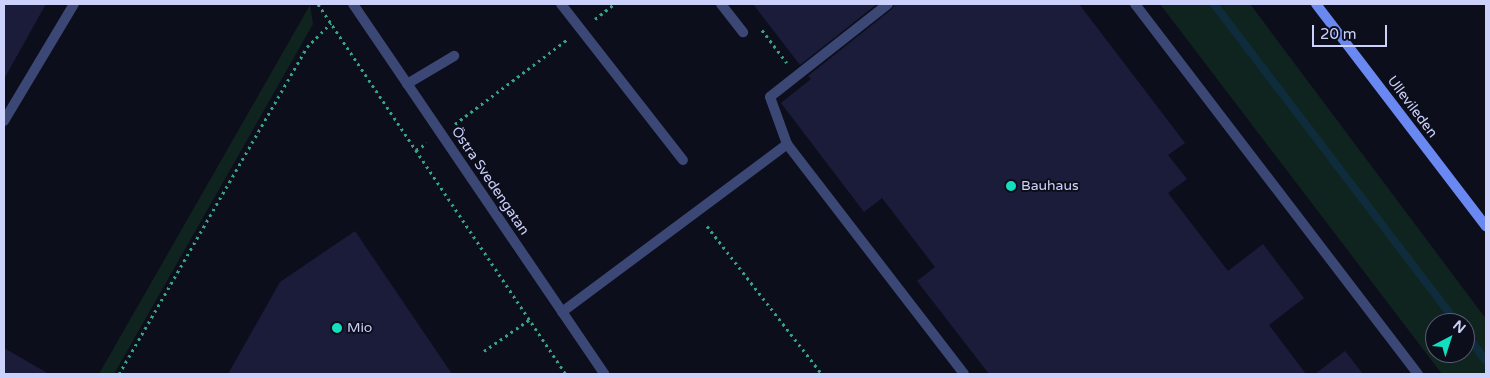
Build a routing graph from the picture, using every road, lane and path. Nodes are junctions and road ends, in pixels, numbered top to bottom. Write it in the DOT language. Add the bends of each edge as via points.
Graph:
graph roads {
  1 [pos="74,4"];
  2 [pos="318,4"];
  3 [pos="353,4"];
  4 [pos="562,4"];
  5 [pos="614,4"];
  6 [pos="721,4"];
  7 [pos="888,4"];
  8 [pos="1135,4"];
  9 [pos="1316,4"];
  10 [pos="331,23"];
  11 [pos="758,25"];
  12 [pos="581,29"];
  13 [pos="743,32"];
  14 [pos="454,56"];
  15 [pos="796,75"];
  16 [pos="407,84"];
  17 [pos="486,101"];
  18 [pos="4,122"];
  19 [pos="787,144"];
  20 [pos="684,160"];
  21 [pos="696,211"];
  22 [pos="1486,226"];
  23 [pos="562,312"];
  24 [pos="529,320"];
  25 [pos="484,351"];
  26 [pos="119,374"];
  27 [pos="566,374"];
  28 [pos="604,374"];
  29 [pos="822,374"];
  30 [pos="964,374"];
  31 [pos="1418,374"];
  1 -- 18 [label="street"];
  2 -- 10 [label="path"];
  3 -- 16 [label="street, Östra Svedengatan"];
  4 -- 12 [label="street"];
  5 -- 12 [label="path"];
  6 -- 13 [label="street"];
  7 -- 15 [label="street"];
  8 -- 31 [label="street"];
  9 -- 22 [label="main road, Ullevileden"];
  10 -- 24 [label="path"];
  10 -- 26 [label="path" via="307,47"];
  11 -- 15 [label="path"];
  12 -- 17 [label="path"];
  12 -- 20 [label="street"];
  14 -- 16 [label="street"];
  15 -- 19 [label="street" via="770,97"];
  16 -- 23 [label="street, Östra Svedengatan"];
  19 -- 21 [label="street"];
  19 -- 30 [label="street"];
  21 -- 23 [label="street"];
  21 -- 29 [label="path"];
  23 -- 28 [label="street, Östra Svedengatan"];
  24 -- 25 [label="path"];
  24 -- 27 [label="path"];
}
